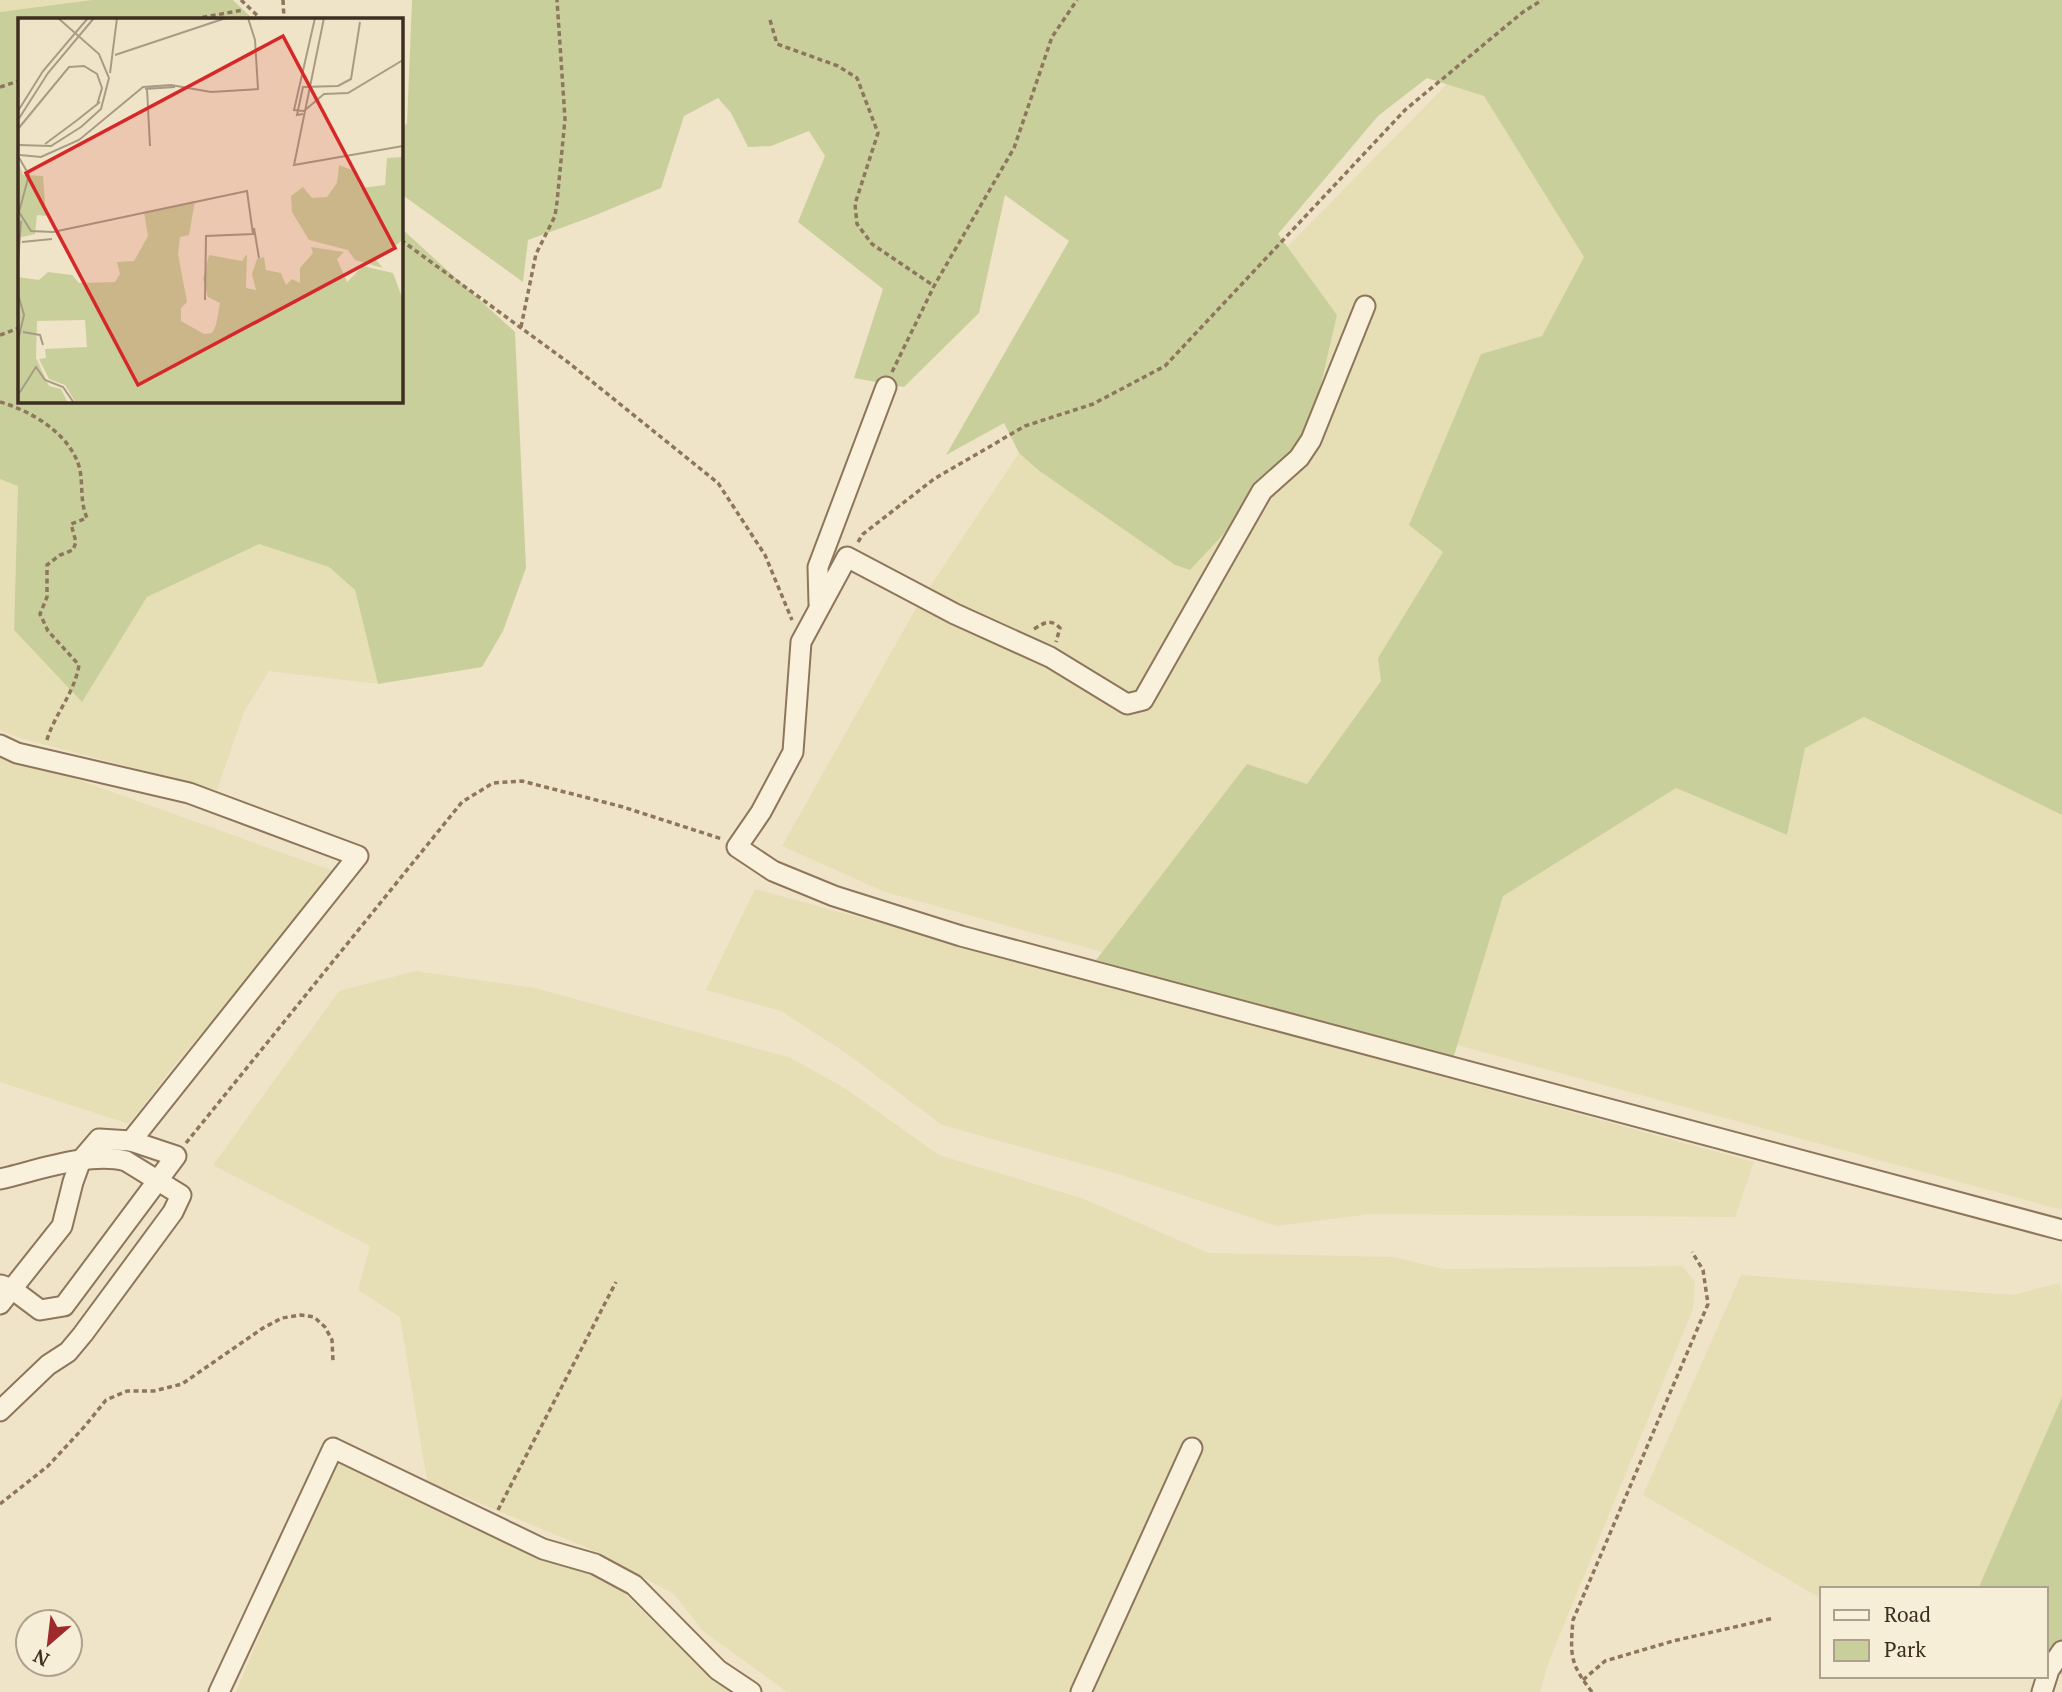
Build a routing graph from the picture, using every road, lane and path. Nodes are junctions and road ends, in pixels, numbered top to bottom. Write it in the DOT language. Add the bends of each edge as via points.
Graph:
graph roads {
  1 [pos="241,0"];
  2 [pos="283,0"];
  3 [pos="557,0"];
  4 [pos="1077,0"];
  5 [pos="1542,0"];
  6 [pos="243,9"];
  7 [pos="199,18"];
  8 [pos="260,18"];
  9 [pos="284,18"];
  10 [pos="770,20"];
  11 [pos="18,81"];
  12 [pos="0,87"];
  13 [pos="402,241"];
  14 [pos="934,286"];
  15 [pos="1365,306"];
  16 [pos="18,328"];
  17 [pos="521,328"];
  18 [pos="0,335"];
  19 [pos="886,387"];
  20 [pos="0,402"];
  21 [pos="847,557"];
  22 [pos="819,606"];
  23 [pos="801,642"];
  24 [pos="0,745"];
  25 [pos="43,759"];
  26 [pos="737,847"];
  27 [pos="131,1141"];
  28 [pos="176,1156"];
  29 [pos="81,1160"];
  30 [pos="0,1179"];
  31 [pos="156,1180"];
  32 [pos="2062,1230"];
  33 [pos="1692,1252"];
  34 [pos="616,1282"];
  35 [pos="4,1292"];
  36 [pos="333,1362"];
  37 [pos="0,1412"];
  38 [pos="1192,1448"];
  39 [pos="0,1504"];
  40 [pos="491,1524"];
  41 [pos="1774,1618"];
  42 [pos="2062,1651"];
  43 [pos="2048,1673"];
  44 [pos="1583,1680"];
  45 [pos="746,1688"];
  46 [pos="219,1692"];
  47 [pos="762,1692"];
  48 [pos="1081,1692"];
  49 [pos="1592,1692"];
  1 -- 8 [label="path"];
  2 -- 9 [label="path"];
  3 -- 17 [label="path" via="565,119 558,190 555,216 536,254"];
  4 -- 14 [label="path" via="1052,37 1014,148"];
  5 -- 21 [label="path" via="1405,110 1165,366 1093,404 1025,426 934,479 863,534"];
  6 -- 7 [label="path"];
  10 -- 14 [label="path" via="777,44 838,66 857,78 878,133 855,204 857,224 872,244"];
  11 -- 12 [label="path"];
  13 -- 17 [label="path"];
  14 -- 19 [label="path"];
  15 -- 21 [label="street" via="1311,440 1299,458 1262,491 1143,700 1126,704 1050,657"];
  16 -- 18 [label="path"];
  17 -- 23 [label="path" via="718,483 765,555"];
  19 -- 22 [label="street" via="818,567"];
  20 -- 25 [label="path" via="54,428 79,467 81,506 87,518 71,524 76,542 73,550 47,565 47,597 40,614 48,631 79,665 76,684 50,730"];
  21 -- 22 [label="street"];
  22 -- 23 [label="street"];
  23 -- 26 [label="street" via="793,752"];
  24 -- 25 [label="street"];
  25 -- 27 [label="street" via="189,793 358,856"];
  26 -- 28 [label="path" via="623,807 522,781 493,783 462,802"];
  26 -- 32 [label="street" via="773,871 834,896 961,936"];
  27 -- 28 [label="street"];
  27 -- 29 [label="street" via="99,1139"];
  28 -- 31 [label="street"];
  29 -- 30 [label="street"];
  29 -- 31 [label="street" via="116,1158"];
  29 -- 35 [label="street" via="62,1226"];
  31 -- 35 [label="street" via="64,1306 40,1310"];
  31 -- 37 [label="street" via="180,1195 173,1212 68,1352"];
  33 -- 44 [label="path" via="1703,1270 1708,1304 1573,1620 1574,1670"];
  34 -- 40 [label="path"];
  36 -- 39 [label="path" via="332,1340 325,1326 314,1317 282,1318 182,1384 127,1391 106,1399 48,1466"];
  38 -- 48 [label="street"];
  40 -- 45 [label="street" via="542,1549 595,1564 634,1585 718,1670"];
  40 -- 46 [label="street" via="333,1448"];
  41 -- 44 [label="path" via="1605,1661"];
  42 -- 43 [label="street"];
  44 -- 49 [label="path"];
  45 -- 47 [label="street"];
}
